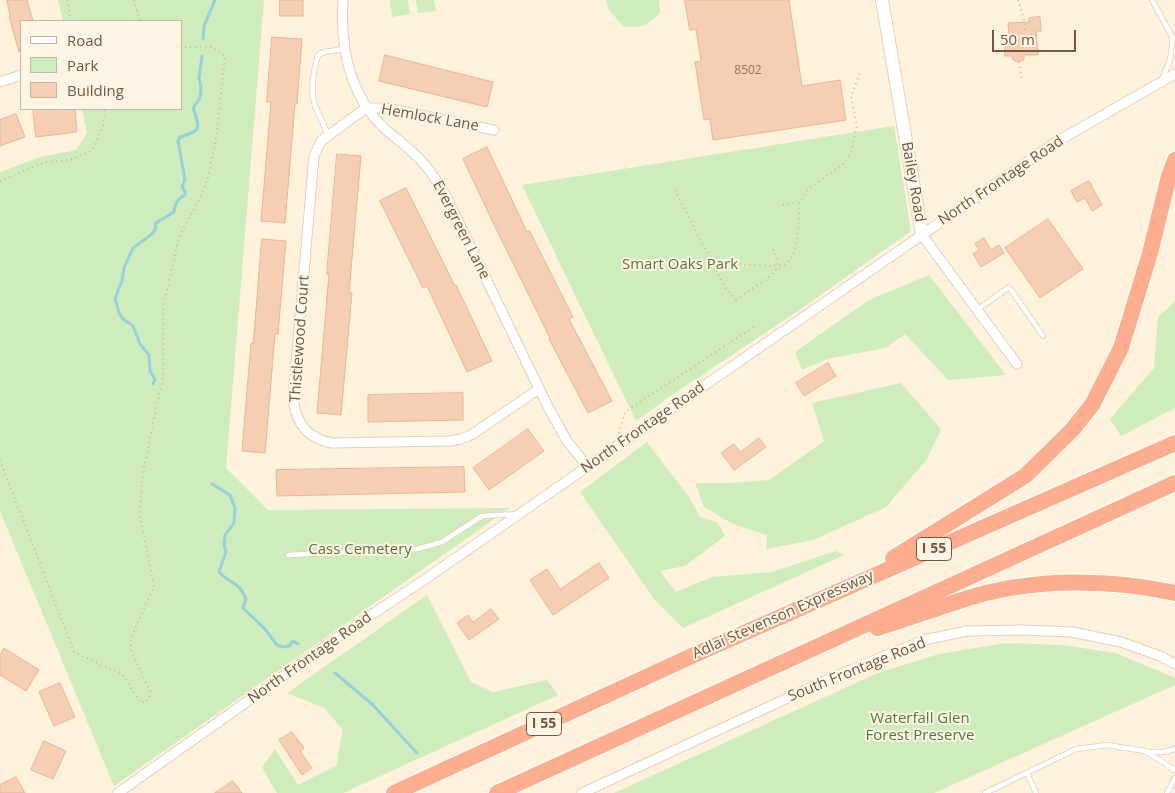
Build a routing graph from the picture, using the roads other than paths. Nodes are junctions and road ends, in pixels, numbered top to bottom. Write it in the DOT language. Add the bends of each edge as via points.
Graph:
graph roads {
  1 [pos="343,0"];
  2 [pos="882,0"];
  3 [pos="1152,0"];
  4 [pos="1174,38"];
  5 [pos="345,50"];
  6 [pos="1175,74"];
  7 [pos="20,76"];
  8 [pos="0,82"];
  9 [pos="1161,82"];
  10 [pos="366,108"];
  11 [pos="494,130"];
  12 [pos="328,135"];
  13 [pos="1175,160"];
  14 [pos="922,235"];
  15 [pos="977,310"];
  16 [pos="1043,336"];
  17 [pos="1017,364"];
  18 [pos="539,389"];
  19 [pos="1175,443"];
  20 [pos="587,466"];
  21 [pos="1175,482"];
  22 [pos="518,514"];
  23 [pos="288,555"];
  24 [pos="850,586"];
  25 [pos="1175,593"];
  26 [pos="815,647"];
  27 [pos="1175,664"];
  28 [pos="1175,749"];
  29 [pos="1147,752"];
  30 [pos="1175,770"];
  31 [pos="1027,774"];
  32 [pos="1175,778"];
  33 [pos="118,793"];
  34 [pos="394,793"];
  35 [pos="497,793"];
  36 [pos="582,793"];
  37 [pos="985,793"];
  38 [pos="1036,793"];
  39 [pos="1167,793"];
  1 -- 5 [label="street, Evergreen Lane"];
  2 -- 14 [label="street, Bailey Road"];
  3 -- 4 [label="lane"];
  4 -- 9 [label="lane"];
  5 -- 10 [label="street, Evergreen Lane" via="353,84"];
  5 -- 12 [label="lane" via="324,52 318,55 316,63 314,104"];
  6 -- 9 [label="street, North Frontage Road"];
  7 -- 8 [label="street"];
  9 -- 14 [label="street, North Frontage Road" via="1056,142"];
  10 -- 11 [label="street, Hemlock Lane" via="386,108"];
  10 -- 12 [label="street, Thistlewood Court"];
  10 -- 18 [label="street, Evergreen Lane" via="383,128 423,163 446,196"];
  12 -- 18 [label="street, Thistlewood Court" via="321,140 314,156 293,398 294,411 300,423 318,440 332,444 448,441 472,435"];
  13 -- 24 [label="highway" via="1121,348 1092,405 1072,430 1025,476"];
  14 -- 15 [label="street, Bailey Road"];
  14 -- 20 [label="street, North Frontage Road"];
  15 -- 16 [label="lane" via="1009,287"];
  15 -- 17 [label="street, Bailey Road"];
  18 -- 20 [label="street, Evergreen Lane" via="567,441"];
  19 -- 24 [label="highway, Adlai Stevenson Expressway / I 55"];
  20 -- 22 [label="street, North Frontage Road"];
  21 -- 26 [label="highway, I 55"];
  22 -- 23 [label="lane" via="482,516 442,542 417,549"];
  22 -- 33 [label="street, North Frontage Road"];
  24 -- 34 [label="highway, Adlai Stevenson Expressway / I 55"];
  25 -- 26 [label="highway" via="1133,585 1088,582 1003,590"];
  26 -- 35 [label="highway, I 55"];
  27 -- 36 [label="street, South Frontage Road" via="1121,642 1072,632 967,632 924,640 830,678"];
  28 -- 29 [label="lane"];
  29 -- 30 [label="lane"];
  29 -- 31 [label="lane" via="1108,745 1076,749"];
  31 -- 37 [label="lane"];
  31 -- 38 [label="lane"];
  32 -- 39 [label="lane"];
}
